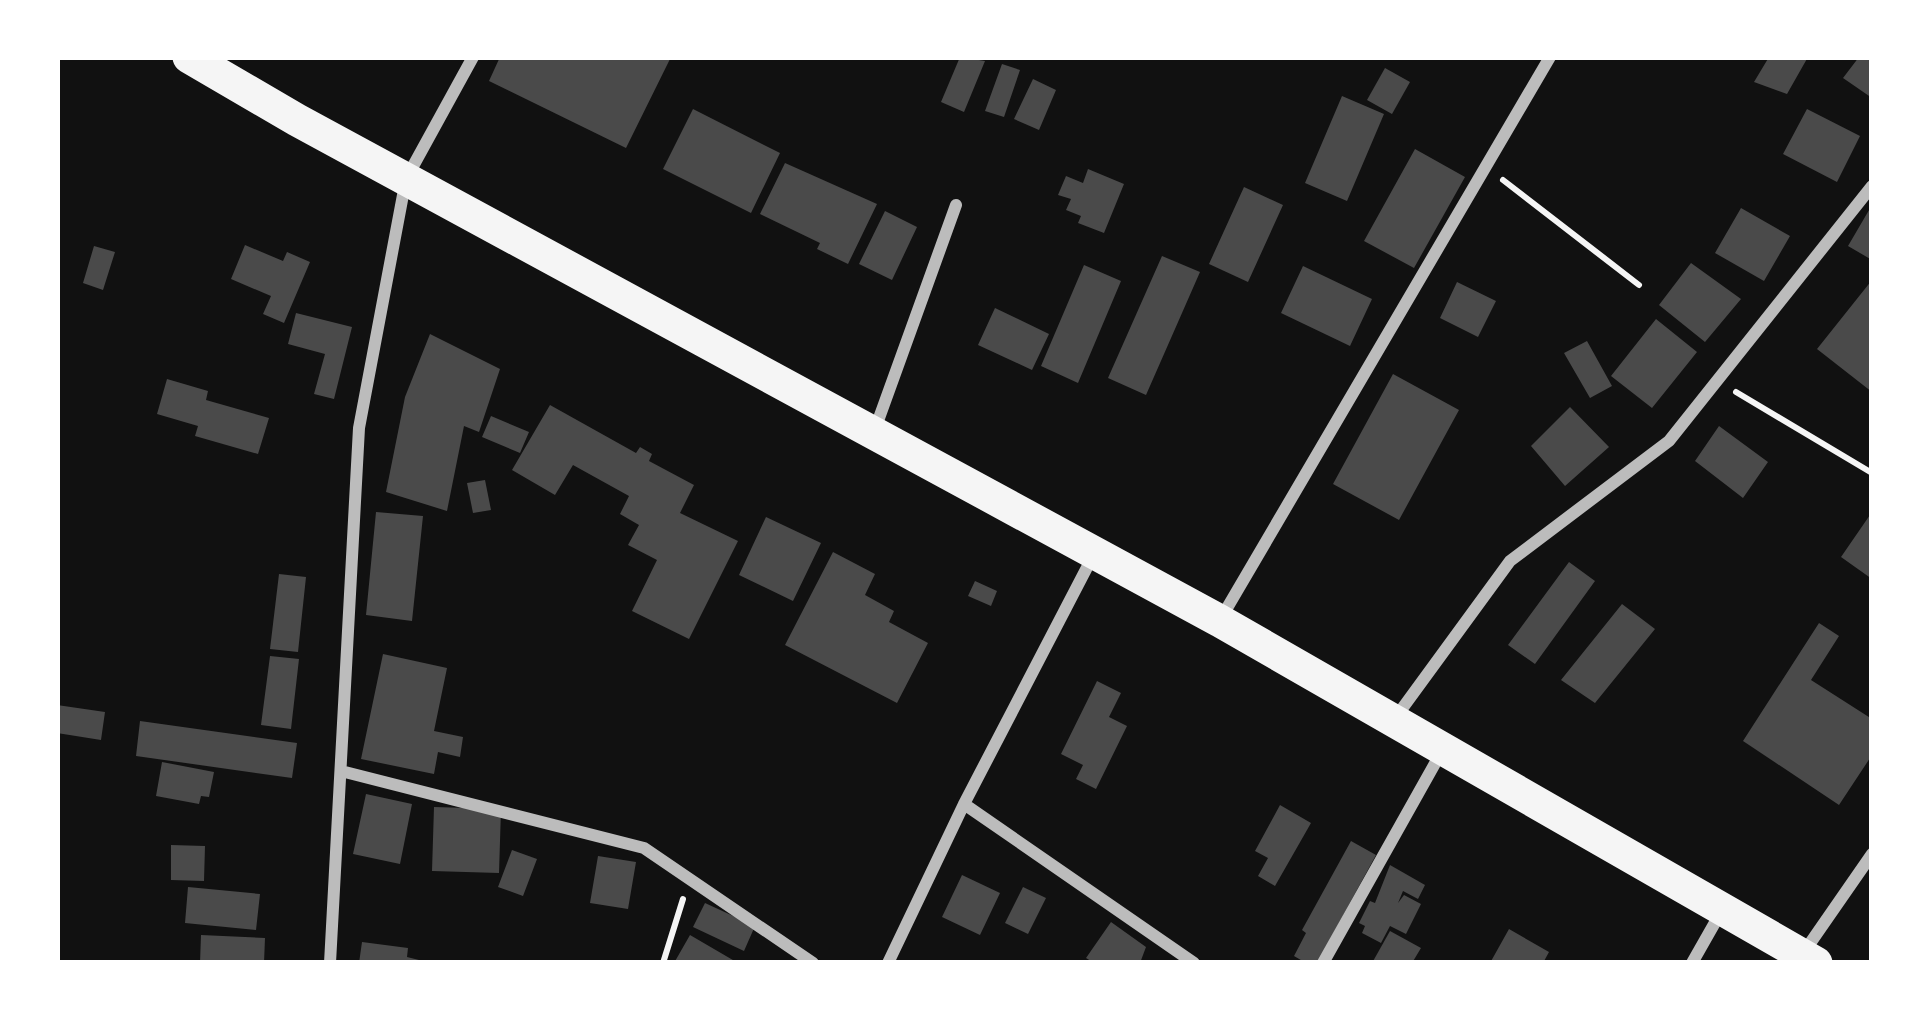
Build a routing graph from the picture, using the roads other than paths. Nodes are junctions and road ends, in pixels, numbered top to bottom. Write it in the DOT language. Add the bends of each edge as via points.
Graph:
graph roads {
  1 [pos="189,57"];
  2 [pos="473,57"];
  3 [pos="1550,57"];
  4 [pos="406,179"];
  5 [pos="1872,186"];
  6 [pos="956,205"];
  7 [pos="874,433"];
  8 [pos="1095,553"];
  9 [pos="1220,621"];
  10 [pos="1391,722"];
  11 [pos="1442,751"];
  12 [pos="341,771"];
  13 [pos="964,805"];
  14 [pos="1872,854"];
  15 [pos="1721,910"];
  16 [pos="1809,959"];
  17 [pos="330,961"];
  18 [pos="310,963"];
  19 [pos="813,963"];
  20 [pos="888,963"];
  21 [pos="1194,963"];
  22 [pos="1323,963"];
  23 [pos="1692,963"];
  1 -- 4 [label="highway"];
  2 -- 4 [label="street"];
  3 -- 9 [label="street"];
  4 -- 7 [label="highway"];
  4 -- 12 [label="street" via="359,428"];
  5 -- 10 [label="street" via="1669,441 1510,561"];
  6 -- 7 [label="street"];
  7 -- 8 [label="highway"];
  8 -- 9 [label="highway"];
  8 -- 13 [label="street"];
  9 -- 10 [label="highway"];
  10 -- 11 [label="highway"];
  11 -- 15 [label="highway"];
  11 -- 22 [label="street"];
  12 -- 17 [label="street"];
  12 -- 19 [label="street" via="644,848"];
  13 -- 20 [label="street"];
  13 -- 21 [label="street"];
  14 -- 16 [label="street"];
  15 -- 16 [label="highway"];
  15 -- 23 [label="street"];
  17 -- 18 [label="street"];
}
